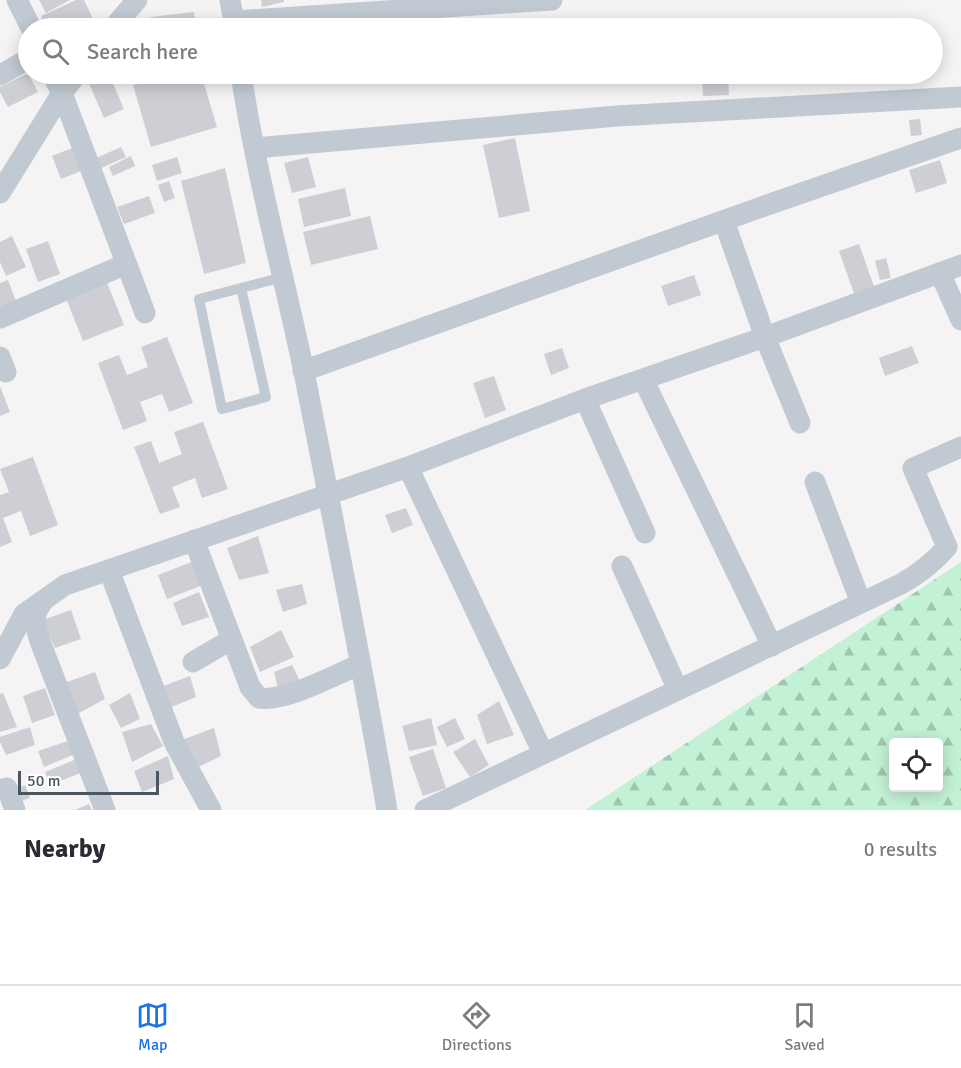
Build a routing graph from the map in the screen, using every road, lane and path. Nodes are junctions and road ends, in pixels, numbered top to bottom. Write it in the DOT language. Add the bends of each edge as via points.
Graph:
graph roads {
  1 [pos="17,0"];
  2 [pos="230,0"];
  3 [pos="552,0"];
  4 [pos="130,3"];
  5 [pos="26,18"];
  6 [pos="120,18"];
  7 [pos="234,18"];
  8 [pos="324,18"];
  9 [pos="18,65"];
  10 [pos="0,75"];
  11 [pos="57,84"];
  12 [pos="69,84"];
  13 [pos="244,84"];
  14 [pos="62,93"];
  15 [pos="961,97"];
  16 [pos="961,138"];
  17 [pos="254,148"];
  18 [pos="0,193"];
  19 [pos="724,221"];
  20 [pos="126,264"];
  21 [pos="961,264"];
  22 [pos="940,273"];
  23 [pos="282,277"];
  24 [pos="241,288"];
  25 [pos="145,314"];
  26 [pos="0,318"];
  27 [pos="961,321"];
  28 [pos="765,337"];
  29 [pos="303,371"];
  30 [pos="643,379"];
  31 [pos="585,399"];
  32 [pos="800,423"];
  33 [pos="961,447"];
  34 [pos="408,467"];
  35 [pos="815,482"];
  36 [pos="327,495"];
  37 [pos="645,533"];
  38 [pos="194,540"];
  39 [pos="622,566"];
  40 [pos="109,570"];
  41 [pos="45,599"];
  42 [pos="861,603"];
  43 [pos="232,639"];
  44 [pos="772,646"];
  45 [pos="0,660"];
  46 [pos="193,662"];
  47 [pos="361,664"];
  48 [pos="678,690"];
  49 [pos="543,753"];
  50 [pos="0,790"];
  51 [pos="15,810"];
  52 [pos="105,810"];
  53 [pos="211,810"];
  54 [pos="387,810"];
  55 [pos="425,810"];
  1 -- 5 [label="street"];
  2 -- 7 [label="street"];
  3 -- 8 [label="street"];
  4 -- 6 [label="street"];
  9 -- 10 [label="street"];
  11 -- 14 [label="street"];
  12 -- 14 [label="street"];
  13 -- 17 [label="street"];
  14 -- 18 [label="street"];
  14 -- 20 [label="street"];
  15 -- 17 [label="street" via="617,116"];
  16 -- 19 [label="street"];
  17 -- 23 [label="street"];
  19 -- 28 [label="street"];
  19 -- 29 [label="street"];
  20 -- 25 [label="street"];
  20 -- 26 [label="street"];
  21 -- 22 [label="street"];
  22 -- 27 [label="street"];
  22 -- 28 [label="street"];
  23 -- 24 [label="lane"];
  23 -- 29 [label="street"];
  24 -- 24 [label="lane" via="199,298 222,409 266,397"];
  28 -- 30 [label="street"];
  28 -- 32 [label="street"];
  29 -- 36 [label="street"];
  30 -- 31 [label="street"];
  30 -- 44 [label="street"];
  31 -- 34 [label="street"];
  31 -- 37 [label="street"];
  33 -- 42 [label="street" via="913,468 947,547 920,573"];
  34 -- 36 [label="street"];
  34 -- 49 [label="street"];
  35 -- 42 [label="street"];
  36 -- 38 [label="street"];
  36 -- 47 [label="street"];
  38 -- 40 [label="street"];
  38 -- 43 [label="street"];
  39 -- 48 [label="street"];
  40 -- 41 [label="street" via="65,585"];
  40 -- 53 [label="street" via="174,742"];
  41 -- 45 [label="street" via="24,614"];
  41 -- 52 [label="street" via="34,620 36,628"];
  42 -- 44 [label="street"];
  43 -- 46 [label="street"];
  43 -- 47 [label="street" via="250,687 259,698 271,700 290,694"];
  44 -- 48 [label="street"];
  47 -- 54 [label="street"];
  48 -- 49 [label="street"];
  49 -- 55 [label="street"];
  50 -- 51 [label="street" via="7,788"];
}
